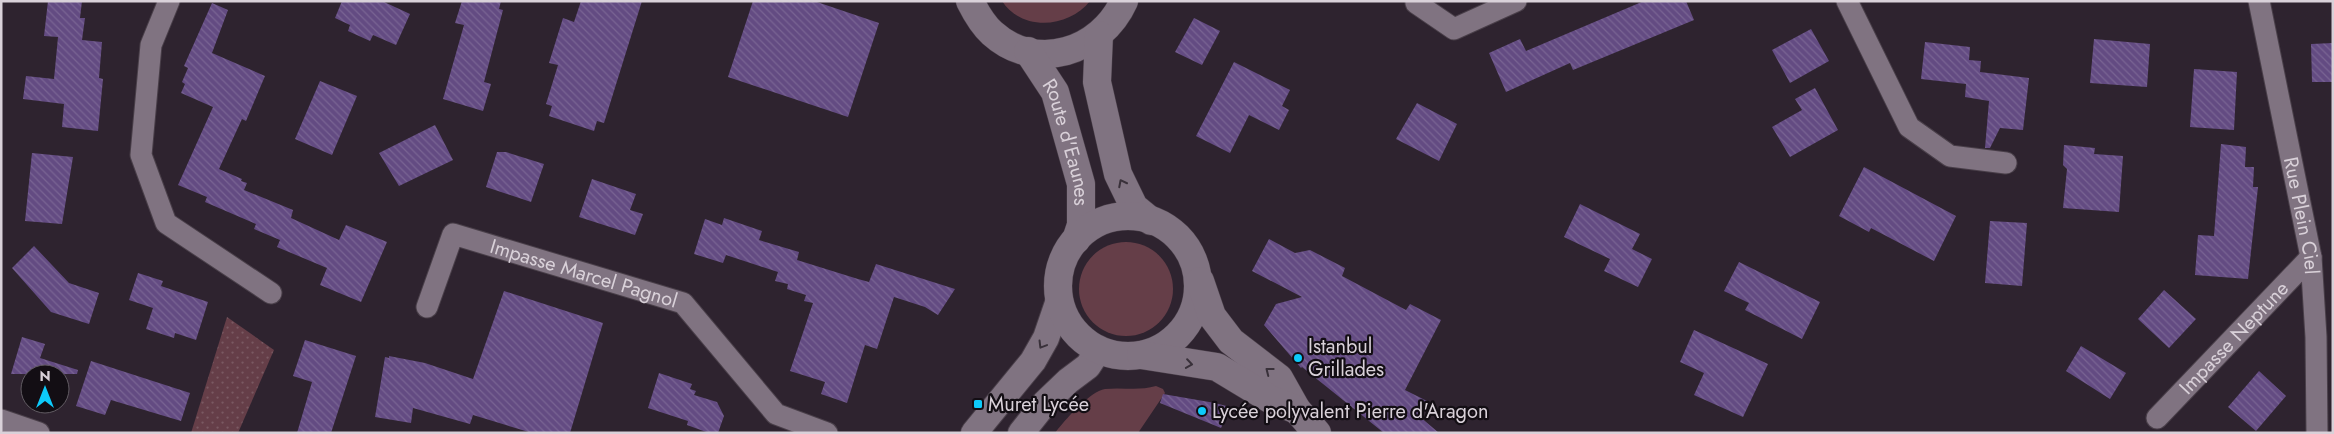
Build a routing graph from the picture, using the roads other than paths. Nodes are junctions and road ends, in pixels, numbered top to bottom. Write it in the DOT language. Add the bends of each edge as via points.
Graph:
graph roads {
  1 [pos="169,1"];
  2 [pos="970,1"];
  3 [pos="1124,1"];
  4 [pos="1516,1"];
  5 [pos="1846,1"];
  6 [pos="2259,1"];
  7 [pos="1416,3"];
  8 [pos="1099,35"];
  9 [pos="1028,51"];
  10 [pos="2006,164"];
  11 [pos="1151,220"];
  12 [pos="1076,240"];
  13 [pos="2311,257"];
  14 [pos="1197,274"];
  15 [pos="271,293"];
  16 [pos="1059,300"];
  17 [pos="427,307"];
  18 [pos="2324,342"];
  19 [pos="1099,349"];
  20 [pos="1140,355"];
  21 [pos="1297,410"];
  22 [pos="2157,418"];
  23 [pos="1,420"];
  24 [pos="39,433"];
  25 [pos="827,433"];
  26 [pos="974,433"];
  27 [pos="1022,433"];
  28 [pos="1317,433"];
  29 [pos="2317,433"];
  1 -- 15 [label="street" via="151,45 141,155 166,223"];
  2 -- 9 [label="main road" via="979,18 993,33"];
  3 -- 8 [label="main road" via="1118,14"];
  4 -- 7 [label="street" via="1454,30"];
  5 -- 10 [label="street" via="1909,127 1950,156"];
  6 -- 13 [label="street, Rue Plein Ciel"];
  8 -- 9 [label="main road" via="1070,50"];
  11 -- 8 [label="main road, one-way" via="1134,207 1118,174 1097,82"];
  9 -- 12 [label="main road, Route d'Eaunes" via="1056,92 1081,184 1081,225"];
  11 -- 12 [label="main road" via="1115,218 1097,224"];
  11 -- 14 [label="main road" via="1168,228 1181,241"];
  12 -- 16 [label="main road" via="1062,264"];
  13 -- 18 [label="street, Rue Plein Ciel"];
  13 -- 22 [label="street, Impasse Neptune"];
  14 -- 20 [label="main road" via="1196,301 1186,326 1173,340"];
  21 -- 14 [label="main road, one-way" via="1279,378 1231,341 1212,316"];
  16 -- 19 [label="main road" via="1073,330"];
  16 -- 26 [label="street, one-way" via="1046,338 1033,361"];
  17 -- 25 [label="street, Impasse Marcel Pagnol" via="453,234 683,303 776,414"];
  18 -- 29 [label="street, Rue Plein Ciel"];
  19 -- 20 [label="main road" via="1122,356"];
  19 -- 27 [label="street" via="1088,366 1046,403"];
  20 -- 21 [label="main road, one-way" via="1217,367 1270,399"];
  21 -- 28 [label="main road"];
  23 -- 24 [label="street"];
}
